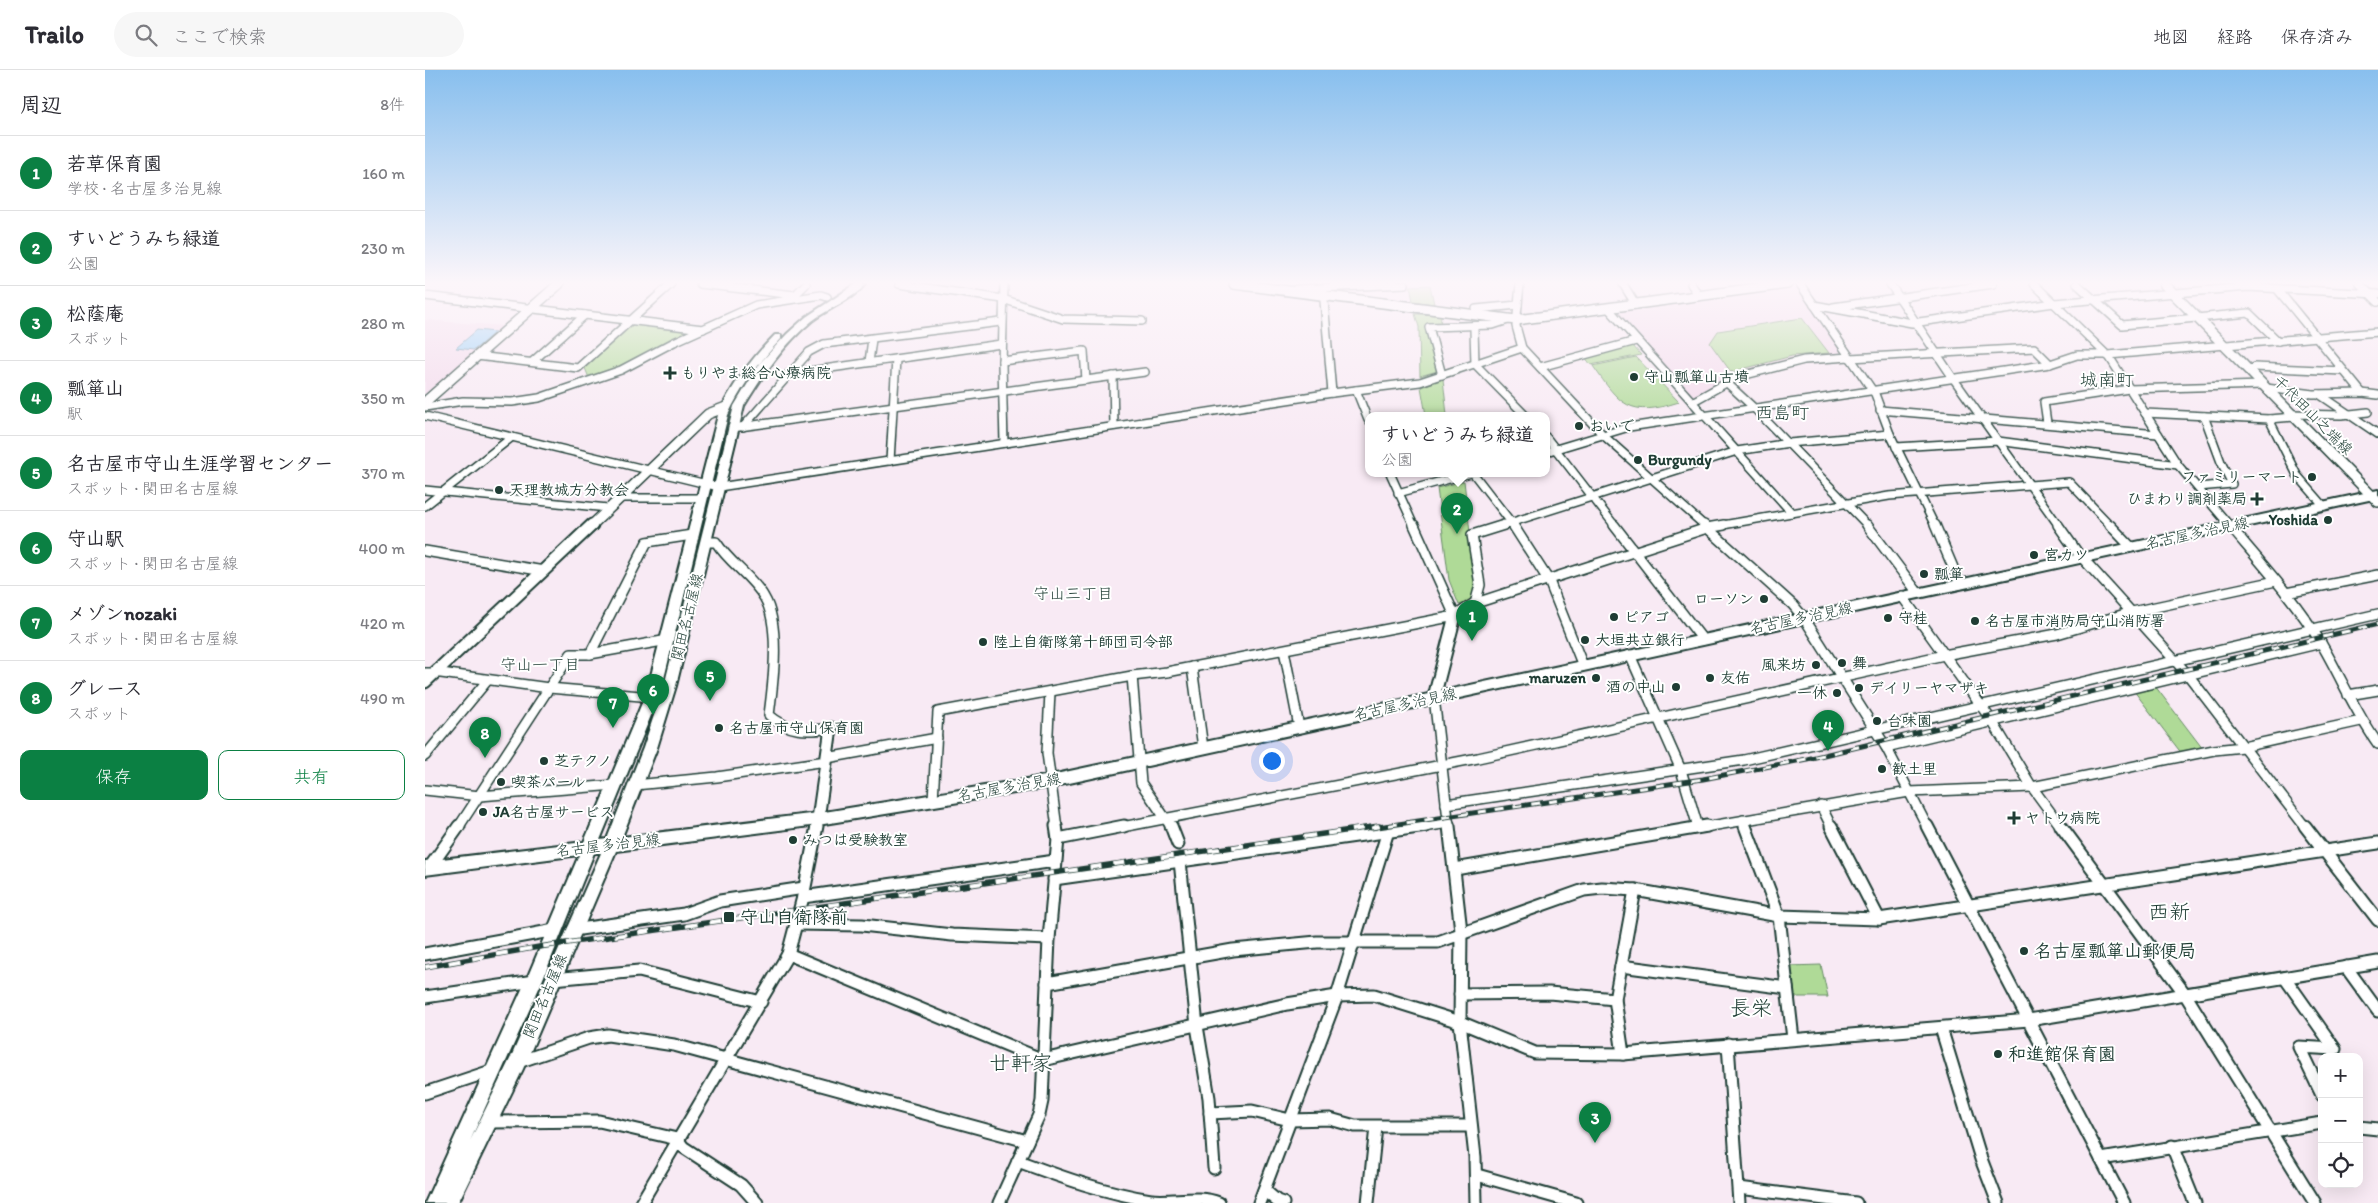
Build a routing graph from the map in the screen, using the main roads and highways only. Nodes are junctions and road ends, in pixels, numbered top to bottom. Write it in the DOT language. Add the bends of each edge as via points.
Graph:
graph roads {
  1 [pos="778,337"];
  2 [pos="790,337"];
  3 [pos="2376,497"];
  4 [pos="611,845"];
  5 [pos="590,848"];
  6 [pos="428,868"];
  7 [pos="436,1201"];
  1 -- 5 [label="main road, 関田名古屋線" via="736,388 726,408 652,697"];
  2 -- 4 [label="main road, 関田名古屋線" via="776,350 735,416 737,428 719,487 669,690"];
  3 -- 4 [label="main road, 名古屋多治見線" via="1918,592 1051,781 818,818"];
  4 -- 5 [label="main road, 名古屋多治見線"];
  4 -- 7 [label="main road, 関田名古屋線" via="489,1122"];
  5 -- 6 [label="main road, 名古屋多治見線"];
  5 -- 7 [label="main road, 関田名古屋線"];
}
